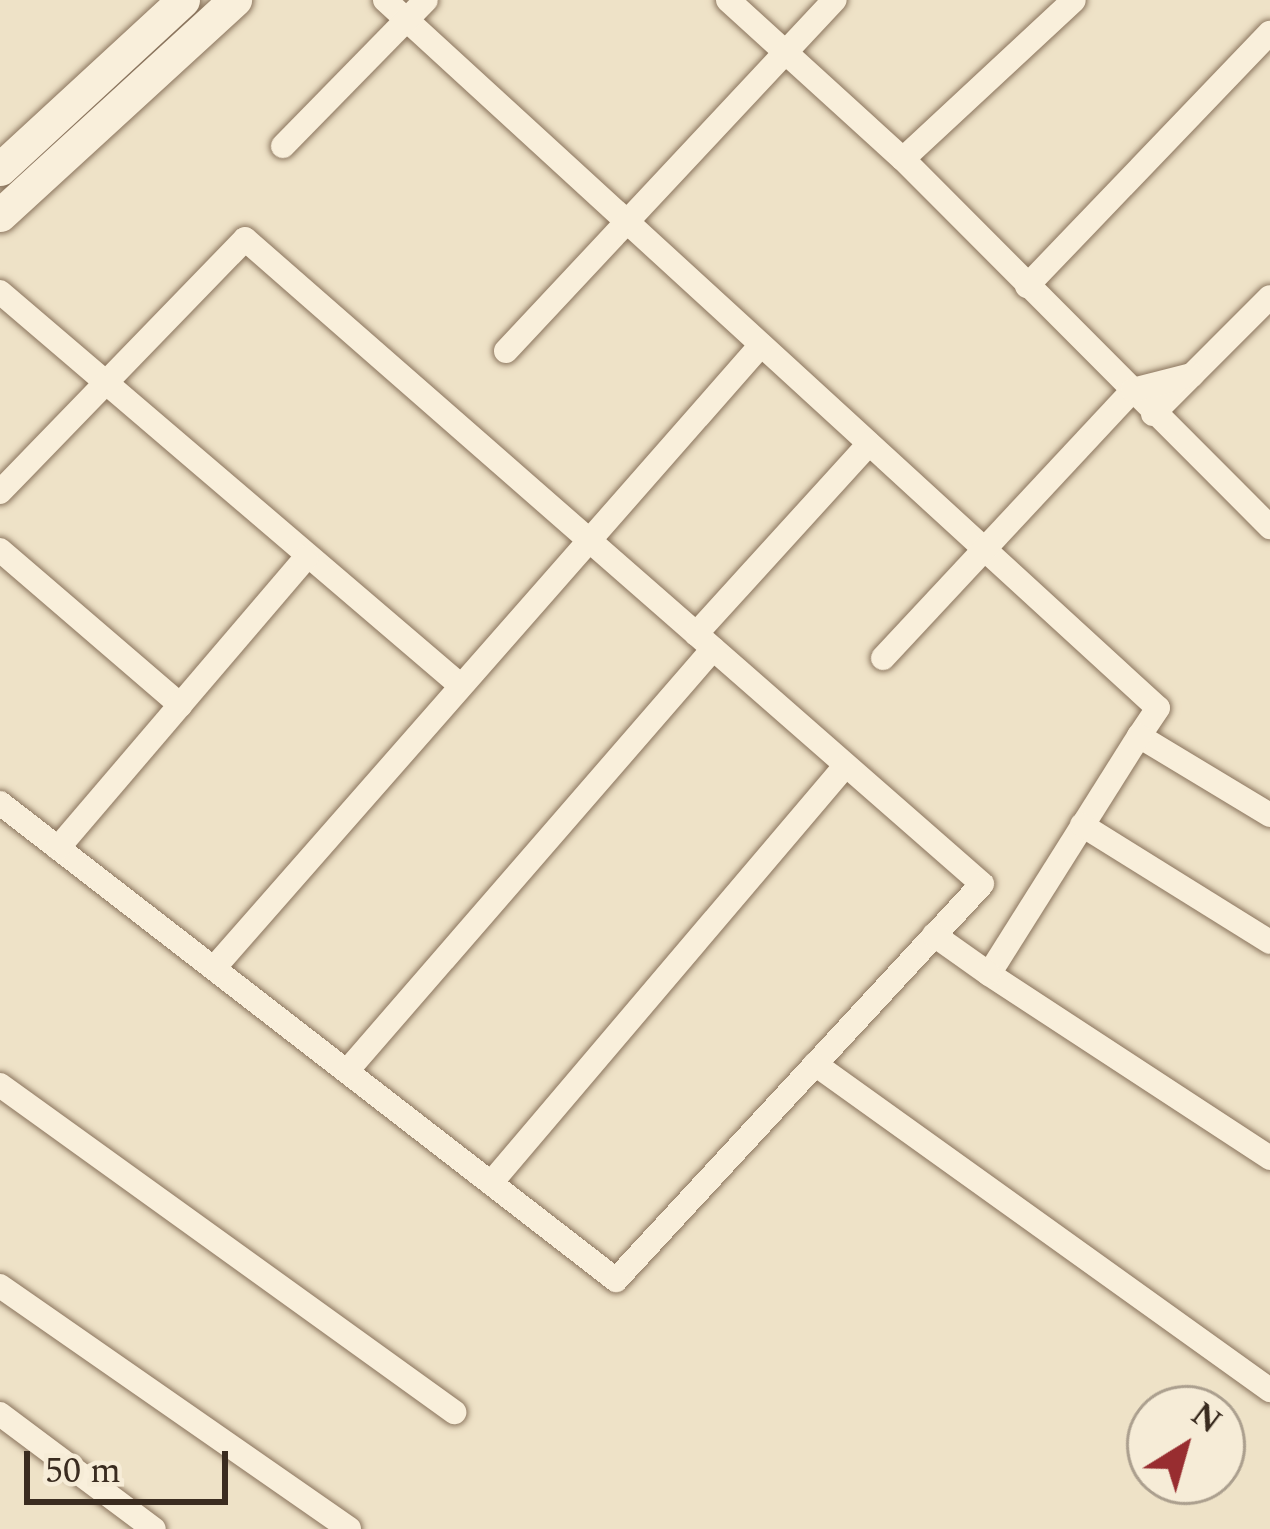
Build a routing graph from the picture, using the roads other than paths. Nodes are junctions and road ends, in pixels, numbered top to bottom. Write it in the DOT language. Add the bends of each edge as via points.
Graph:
graph roads {
  1 [pos="235,0"];
  2 [pos="386,0"];
  3 [pos="426,0"];
  4 [pos="728,0"];
  5 [pos="835,0"];
  6 [pos="1074,0"];
  7 [pos="186,7"];
  8 [pos="407,20"];
  9 [pos="1268,38"];
  10 [pos="787,50"];
  11 [pos="283,146"];
  12 [pos="903,159"];
  13 [pos="0,169"];
  14 [pos="0,215"];
  15 [pos="627,222"];
  16 [pos="1027,286"];
  17 [pos="0,292"];
  18 [pos="1270,297"];
  19 [pos="761,345"];
  20 [pos="506,351"];
  21 [pos="1192,375"];
  22 [pos="106,382"];
  23 [pos="1133,390"];
  24 [pos="1153,413"];
  25 [pos="869,443"];
  26 [pos="0,492"];
  27 [pos="1270,527"];
  28 [pos="588,540"];
  29 [pos="981,546"];
  30 [pos="0,550"];
  31 [pos="306,558"];
  32 [pos="705,641"];
  33 [pos="884,658"];
  34 [pos="460,686"];
  35 [pos="180,705"];
  36 [pos="1138,736"];
  37 [pos="846,765"];
  38 [pos="0,803"];
  39 [pos="1270,815"];
  40 [pos="1082,825"];
  41 [pos="58,848"];
  42 [pos="934,935"];
  43 [pos="1270,942"];
  44 [pos="214,968"];
  45 [pos="989,974"];
  46 [pos="815,1064"];
  47 [pos="347,1071"];
  48 [pos="0,1085"];
  49 [pos="1270,1158"];
  50 [pos="491,1183"];
  51 [pos="0,1286"];
  52 [pos="1270,1390"];
  53 [pos="454,1412"];
  54 [pos="0,1414"];
  55 [pos="154,1529"];
  56 [pos="349,1529"];
  1 -- 7 [label="street"];
  2 -- 8 [label="street"];
  3 -- 8 [label="street"];
  4 -- 10 [label="street"];
  5 -- 10 [label="street"];
  6 -- 12 [label="street"];
  7 -- 13 [label="street"];
  7 -- 14 [label="street"];
  8 -- 11 [label="street"];
  8 -- 15 [label="street"];
  9 -- 16 [label="street"];
  10 -- 12 [label="street"];
  10 -- 15 [label="street"];
  12 -- 16 [label="street"];
  15 -- 19 [label="street"];
  15 -- 20 [label="street"];
  16 -- 23 [label="street"];
  17 -- 22 [label="street"];
  18 -- 21 [label="street"];
  19 -- 25 [label="street"];
  19 -- 28 [label="street"];
  21 -- 23 [label="street"];
  21 -- 24 [label="street"];
  22 -- 26 [label="street"];
  22 -- 28 [label="street" via="245,239"];
  22 -- 31 [label="street"];
  23 -- 24 [label="street"];
  23 -- 29 [label="street"];
  24 -- 27 [label="street"];
  25 -- 29 [label="street"];
  25 -- 32 [label="street"];
  28 -- 32 [label="street"];
  28 -- 34 [label="street"];
  29 -- 33 [label="street"];
  29 -- 36 [label="street" via="1158,708"];
  30 -- 35 [label="street"];
  31 -- 34 [label="street"];
  31 -- 35 [label="street"];
  32 -- 37 [label="street"];
  32 -- 47 [label="street"];
  34 -- 44 [label="street"];
  35 -- 41 [label="street"];
  36 -- 39 [label="street"];
  36 -- 40 [label="street"];
  37 -- 42 [label="street" via="982,884"];
  37 -- 50 [label="street"];
  38 -- 41 [label="street"];
  40 -- 43 [label="street"];
  40 -- 45 [label="street"];
  41 -- 44 [label="street"];
  42 -- 45 [label="street"];
  42 -- 46 [label="street"];
  44 -- 47 [label="street"];
  45 -- 49 [label="street"];
  46 -- 50 [label="street" via="616,1280"];
  46 -- 52 [label="street"];
  47 -- 50 [label="street"];
  48 -- 53 [label="street"];
  51 -- 56 [label="street"];
  54 -- 55 [label="street"];
}
